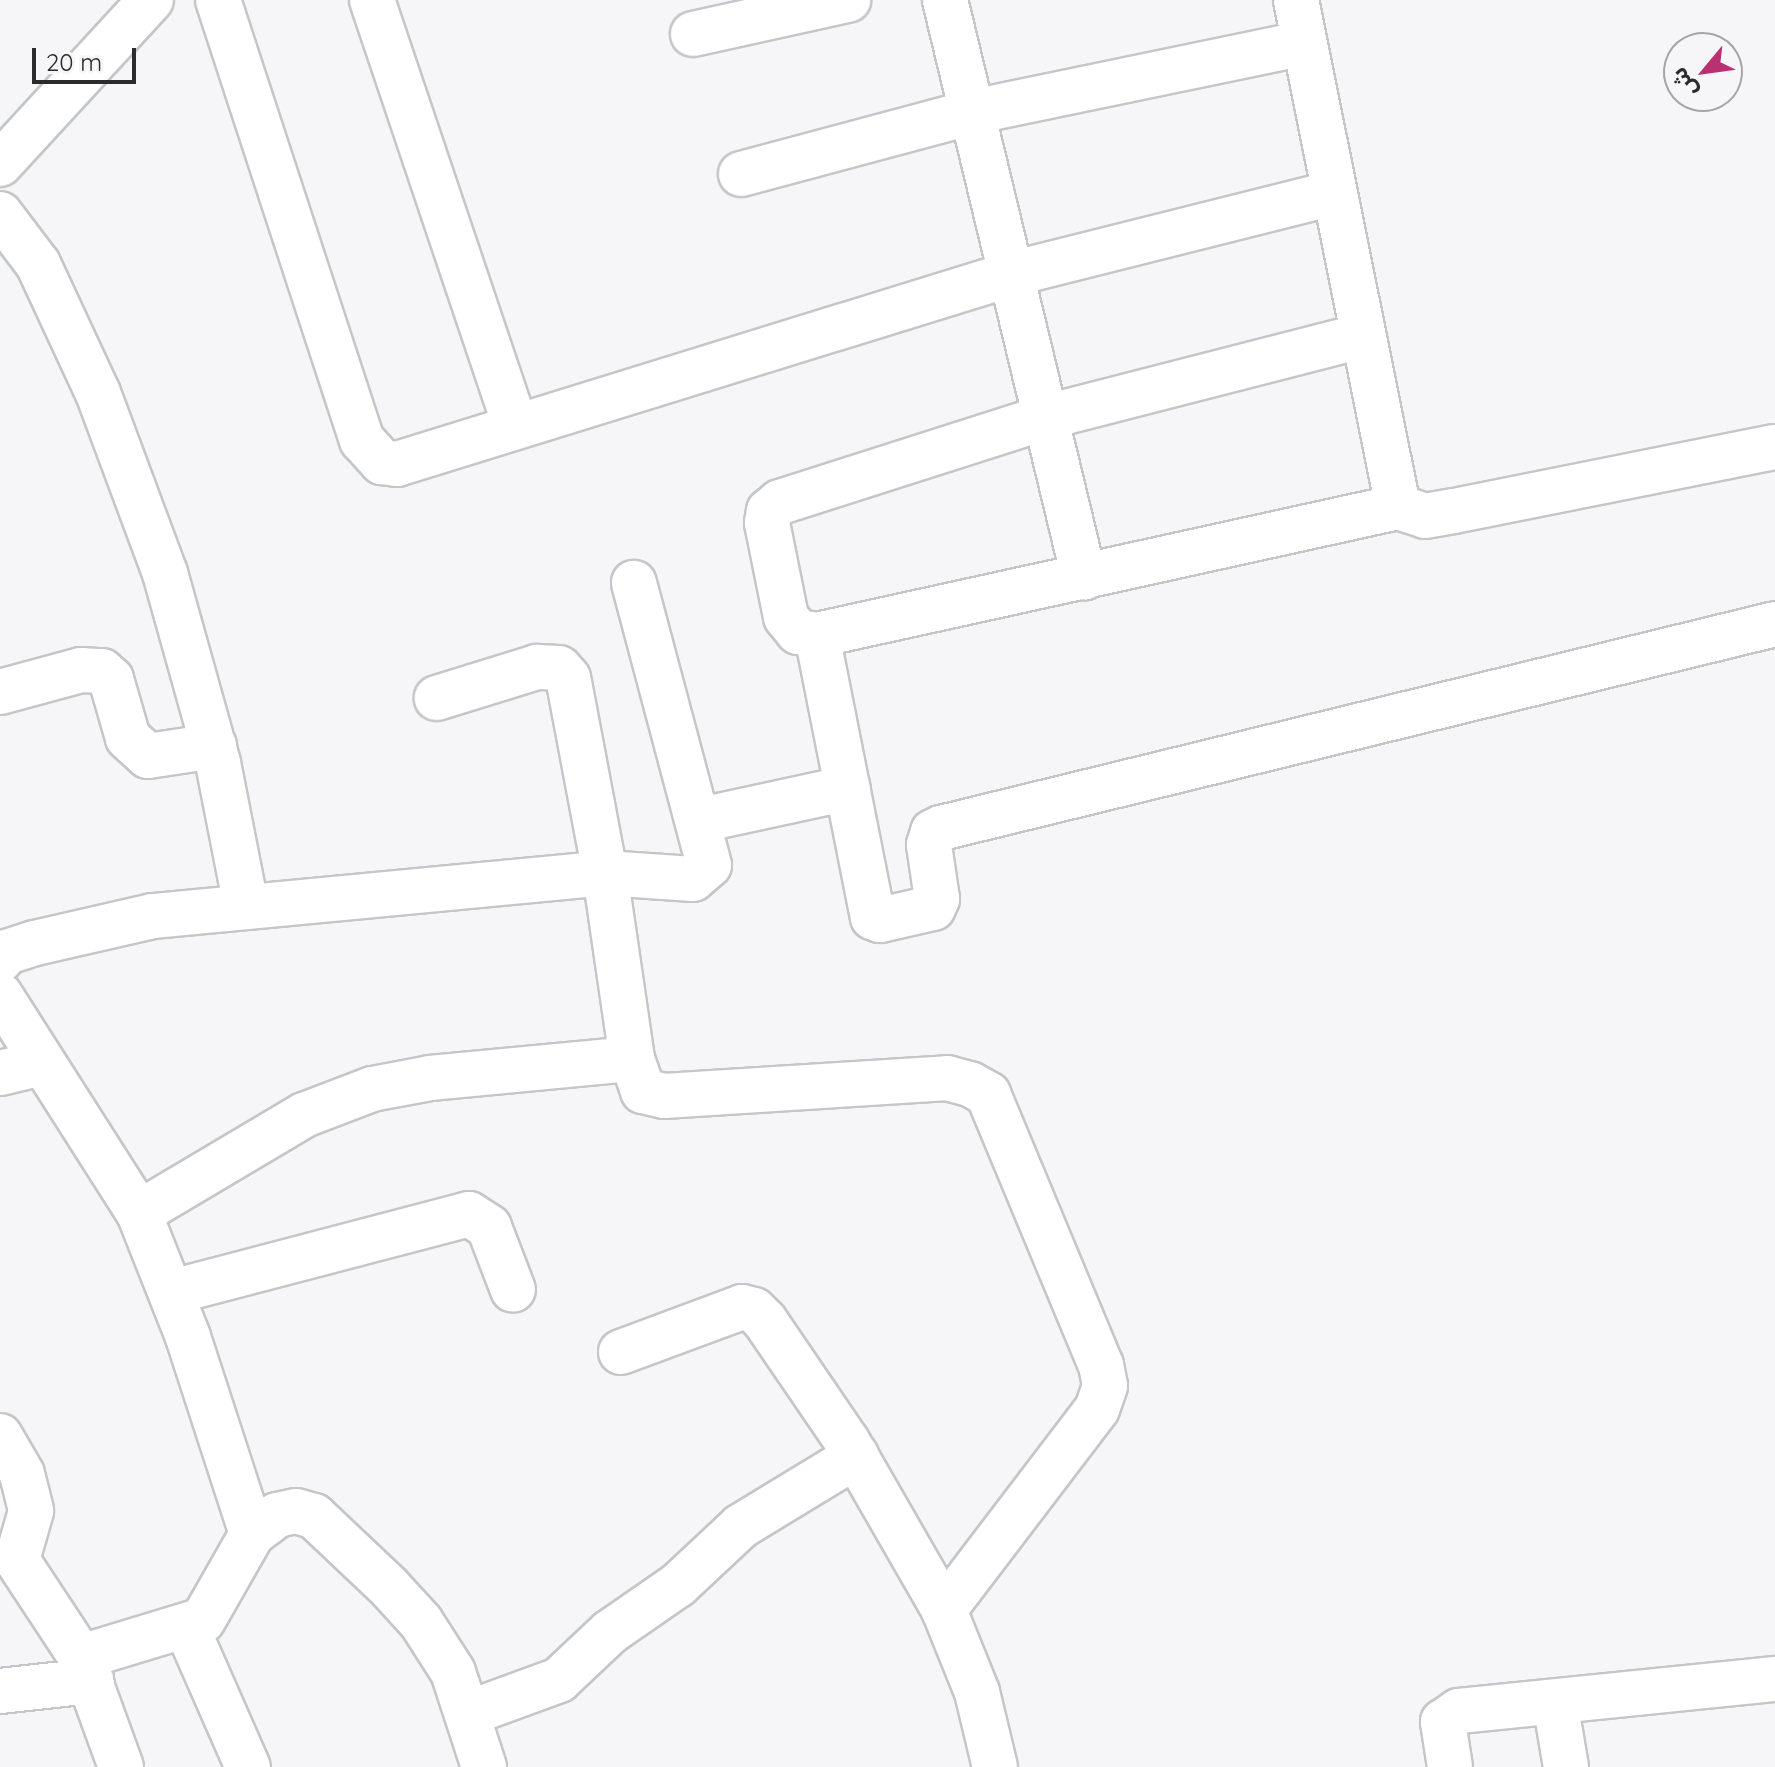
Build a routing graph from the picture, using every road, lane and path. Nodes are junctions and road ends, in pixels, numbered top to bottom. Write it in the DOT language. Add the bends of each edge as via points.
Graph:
graph roads {
  1 [pos="151,0"];
  2 [pos="218,0"];
  3 [pos="372,0"];
  4 [pos="848,0"];
  5 [pos="945,0"];
  6 [pos="1296,0"];
  7 [pos="693,34"];
  8 [pos="1304,43"];
  9 [pos="972,112"];
  10 [pos="0,164"];
  11 [pos="741,174"];
  12 [pos="1334,193"];
  13 [pos="0,214"];
  14 [pos="1011,274"];
  15 [pos="1362,336"];
  16 [pos="1046,417"];
  17 [pos="515,425"];
  18 [pos="1775,447"];
  19 [pos="1398,507"];
  20 [pos="1084,577"];
  21 [pos="634,583"];
  22 [pos="1775,624"];
  23 [pos="817,635"];
  24 [pos="0,692"];
  25 [pos="437,698"];
  26 [pos="214,746"];
  27 [pos="848,788"];
  28 [pos="700,820"];
  29 [pos="605,873"];
  30 [pos="246,906"];
  31 [pos="0,960"];
  32 [pos="0,995"];
  33 [pos="632,1059"];
  34 [pos="42,1063"];
  35 [pos="0,1073"];
  36 [pos="139,1213"];
  37 [pos="513,1290"];
  38 [pos="172,1292"];
  39 [pos="621,1352"];
  40 [pos="0,1436"];
  41 [pos="856,1456"];
  42 [pos="252,1534"];
  43 [pos="944,1610"];
  44 [pos="186,1626"];
  45 [pos="86,1669"];
  46 [pos="1775,1679"];
  47 [pos="0,1691"];
  48 [pos="1555,1702"];
  49 [pos="469,1713"];
  50 [pos="121,1767"];
  51 [pos="248,1767"];
  52 [pos="484,1767"];
  53 [pos="995,1767"];
  54 [pos="1450,1767"];
  55 [pos="1566,1767"];
  1 -- 10 [label="street"];
  2 -- 17 [label="street" via="362,440 382,462 397,464"];
  3 -- 17 [label="street"];
  4 -- 7 [label="street"];
  5 -- 9 [label="street"];
  6 -- 8 [label="street"];
  8 -- 9 [label="street"];
  8 -- 12 [label="street"];
  9 -- 11 [label="street"];
  9 -- 14 [label="street"];
  12 -- 14 [label="street"];
  12 -- 15 [label="street"];
  13 -- 26 [label="street" via="38,264 98,393 165,573"];
  14 -- 16 [label="street"];
  14 -- 17 [label="street"];
  15 -- 16 [label="street"];
  15 -- 19 [label="street"];
  16 -- 20 [label="street"];
  16 -- 23 [label="street" via="774,506 767,523 786,617 798,632"];
  18 -- 19 [label="street" via="1440,514 1413,515"];
  19 -- 20 [label="street"];
  20 -- 23 [label="street"];
  21 -- 28 [label="street"];
  22 -- 27 [label="street" via="941,828 933,832 929,845 937,903 929,910 880,920 871,911"];
  23 -- 27 [label="street"];
  24 -- 26 [label="street" via="81,670 102,671 111,679 128,738 148,756"];
  25 -- 29 [label="street" via="537,667 559,668 568,678"];
  26 -- 30 [label="street"];
  27 -- 28 [label="street"];
  28 -- 29 [label="street" via="709,865 701,876"];
  29 -- 30 [label="street"];
  29 -- 33 [label="street"];
  30 -- 31 [label="street" via="122,922 35,943 7,952"];
  32 -- 34 [label="street"];
  33 -- 36 [label="street" via="372,1089 304,1115"];
  33 -- 43 [label="street" via="643,1091 664,1096 947,1078 988,1094 1101,1365 1105,1386 1097,1409"];
  34 -- 35 [label="street"];
  34 -- 36 [label="street"];
  36 -- 38 [label="street"];
  37 -- 38 [label="street" via="489,1227 469,1214"];
  38 -- 42 [label="street"];
  39 -- 41 [label="street" via="742,1307 754,1310"];
  40 -- 45 [label="street" via="22,1474 31,1511 17,1560"];
  41 -- 43 [label="street"];
  41 -- 49 [label="street" via="741,1526 678,1585 610,1632 559,1680"];
  42 -- 44 [label="street" via="207,1615"];
  42 -- 49 [label="street" via="277,1515 296,1511 314,1516 421,1622 453,1672"];
  43 -- 53 [label="street" via="977,1692"];
  44 -- 45 [label="street"];
  44 -- 51 [label="street"];
  45 -- 47 [label="street"];
  45 -- 50 [label="street"];
  46 -- 48 [label="street"];
  48 -- 54 [label="street" via="1459,1711 1448,1717 1443,1736"];
  48 -- 55 [label="street"];
  49 -- 52 [label="street"];
}
